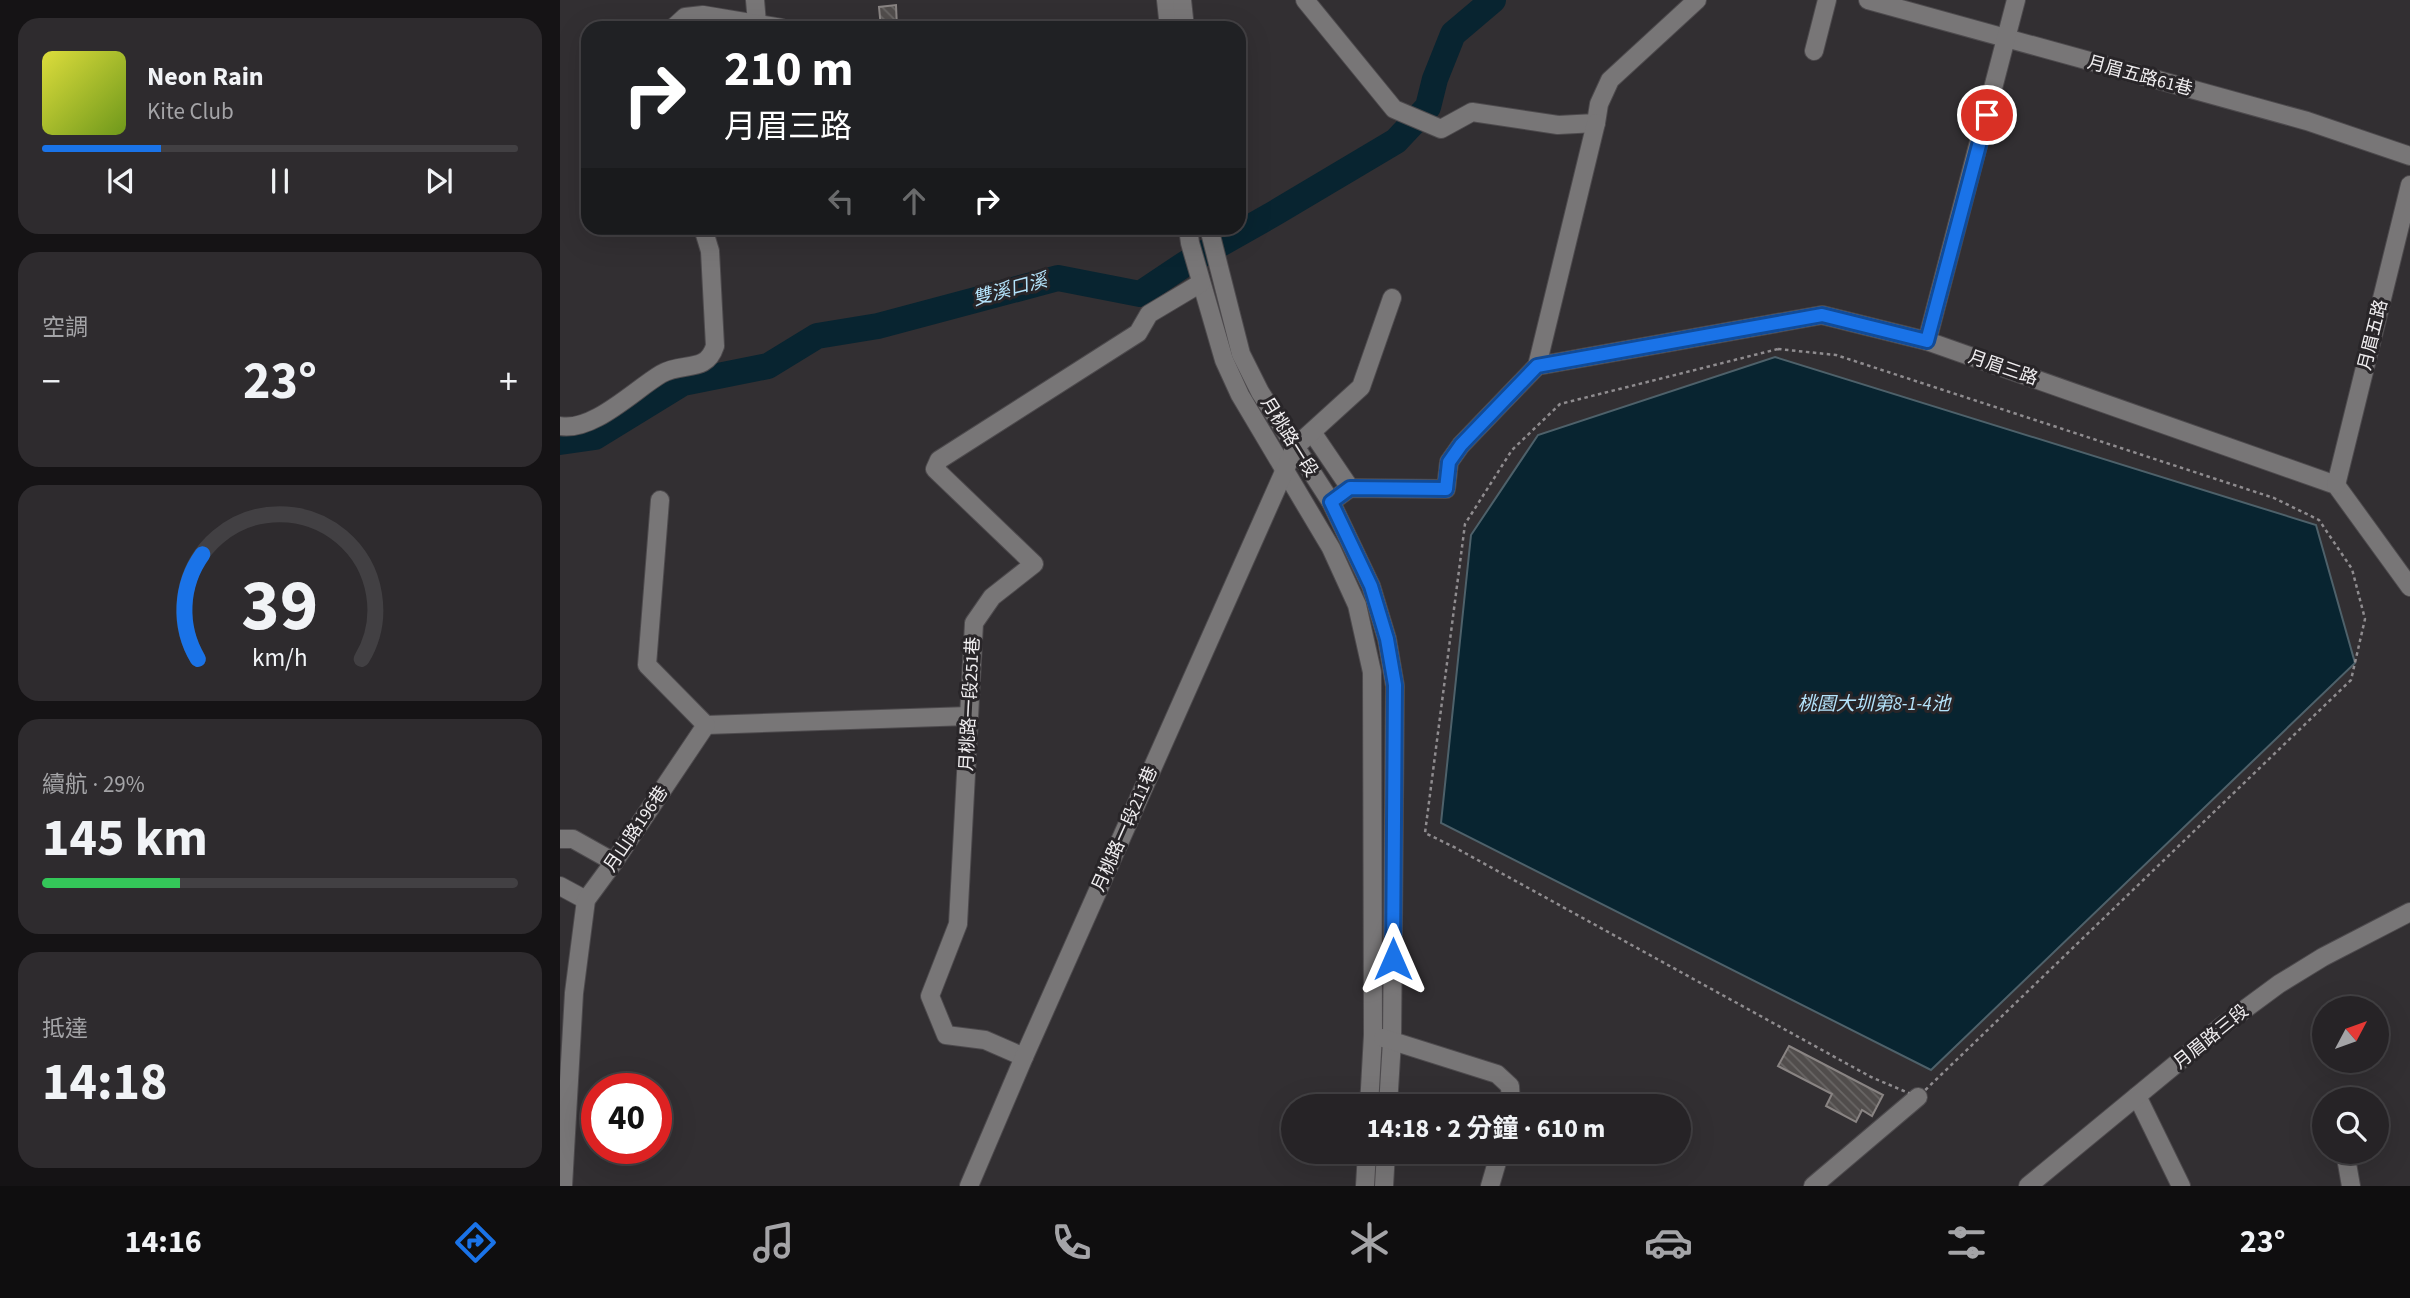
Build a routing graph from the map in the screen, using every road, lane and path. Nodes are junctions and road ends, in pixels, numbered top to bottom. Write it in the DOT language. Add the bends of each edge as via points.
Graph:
graph roads {
  1 [pos="755,0"];
  2 [pos="1166,0"];
  3 [pos="1182,0"];
  4 [pos="1305,0"];
  5 [pos="1697,0"];
  6 [pos="1827,0"];
  7 [pos="1868,0"];
  8 [pos="2015,0"];
  9 [pos="681,21"];
  10 [pos="744,21"];
  11 [pos="757,21"];
  12 [pos="1175,21"];
  13 [pos="1178,21"];
  14 [pos="2006,40"];
  15 [pos="1814,51"];
  16 [pos="1596,123"];
  17 [pos="2410,156"];
  18 [pos="2410,185"];
  19 [pos="705,235"];
  20 [pos="1189,235"];
  21 [pos="1211,235"];
  22 [pos="1200,279"];
  23 [pos="1392,298"];
  24 [pos="1927,341"];
  25 [pos="1537,366"];
  26 [pos="560,426"];
  27 [pos="1312,432"];
  28 [pos="1295,447"];
  29 [pos="1284,472"];
  30 [pos="2336,485"];
  31 [pos="1350,488"];
  32 [pos="660,500"];
  33 [pos="1331,502"];
  34 [pos="2410,587"];
  35 [pos="970,716"];
  36 [pos="706,726"];
  37 [pos="560,839"];
  38 [pos="614,862"];
  39 [pos="560,886"];
  40 [pos="586,900"];
  41 [pos="2410,912"];
  42 [pos="1373,1035"];
  43 [pos="1392,1041"];
  44 [pos="1024,1057"];
  45 [pos="1370,1094"];
  46 [pos="1389,1094"];
  47 [pos="1510,1094"];
  48 [pos="2137,1096"];
  49 [pos="1918,1097"];
  50 [pos="1366,1164"];
  51 [pos="1385,1164"];
  52 [pos="1496,1164"];
  53 [pos="2347,1164"];
  54 [pos="563,1186"];
  55 [pos="969,1186"];
  56 [pos="1365,1186"];
  57 [pos="1384,1186"];
  58 [pos="1490,1186"];
  59 [pos="1814,1186"];
  60 [pos="2028,1186"];
  61 [pos="2181,1186"];
  62 [pos="2351,1186"];
  1 -- 11 [label="street"];
  2 -- 12 [label="street"];
  3 -- 13 [label="street"];
  4 -- 16 [label="street" via="1394,108 1441,129 1472,112 1558,125"];
  5 -- 16 [label="street" via="1610,80"];
  6 -- 15 [label="street"];
  7 -- 14 [label="street, 月眉五路61巷"];
  8 -- 14 [label="street"];
  9 -- 10 [label="street" via="704,15"];
  14 -- 17 [label="street, 月眉五路61巷" via="2306,121"];
  14 -- 24 [label="street"];
  16 -- 25 [label="street"];
  18 -- 30 [label="street, 月眉五路"];
  19 -- 26 [label="street" via="710,251 712,358 663,373 579,425"];
  20 -- 22 [label="street, 月桃路一段"];
  21 -- 28 [label="street, 月桃路一段" via="1241,354"];
  22 -- 29 [label="street, 月桃路一段" via="1224,360"];
  22 -- 35 [label="street, 月桃路一段251巷" via="1149,314 1138,333 939,460 935,469 1034,564 992,597 974,624"];
  23 -- 27 [label="street" via="1361,387"];
  24 -- 25 [label="street, 月眉三路" via="1822,315"];
  24 -- 30 [label="street, 月眉三路"];
  25 -- 31 [label="street" via="1461,445 1449,462 1446,489"];
  27 -- 28 [label="street"];
  27 -- 31 [label="street"];
  28 -- 29 [label="street, 月桃路一段211巷"];
  28 -- 33 [label="street, 月桃路一段"];
  29 -- 42 [label="street, 月桃路一段" via="1331,548 1357,605 1372,672"];
  29 -- 44 [label="street, 月桃路一段211巷"];
  30 -- 34 [label="street"];
  31 -- 33 [label="street"];
  32 -- 36 [label="street" via="647,664"];
  33 -- 43 [label="street, 月桃路一段" via="1371,586 1395,685"];
  35 -- 36 [label="street"];
  35 -- 44 [label="street, 月桃路一段251巷" via="958,924 930,996 946,1035 985,1040"];
  36 -- 38 [label="street, 月山路196巷"];
  37 -- 38 [label="street" via="573,839"];
  38 -- 40 [label="street, 月山路196巷"];
  39 -- 40 [label="street"];
  40 -- 54 [label="street, 月山路196巷" via="574,993"];
  41 -- 48 [label="street, 月眉路三段" via="2278,984"];
  42 -- 43 [label="street"];
  42 -- 45 [label="street, 月桃路一段"];
  43 -- 46 [label="street, 月桃路一段"];
  43 -- 47 [label="street" via="1497,1074 1510,1086"];
  44 -- 55 [label="street, 月桃路一段211巷"];
  48 -- 60 [label="street, 月眉路三段"];
  48 -- 61 [label="street"];
  49 -- 49 [label="path" via="1871,1077 1425,833 1465,523 1512,450 1560,404 1778,349 1836,355 2274,498 2319,520 2352,569 2365,619 2351,680"];
  49 -- 59 [label="street"];
  50 -- 56 [label="street"];
  51 -- 57 [label="street"];
  52 -- 58 [label="street"];
  53 -- 62 [label="street"];
}
